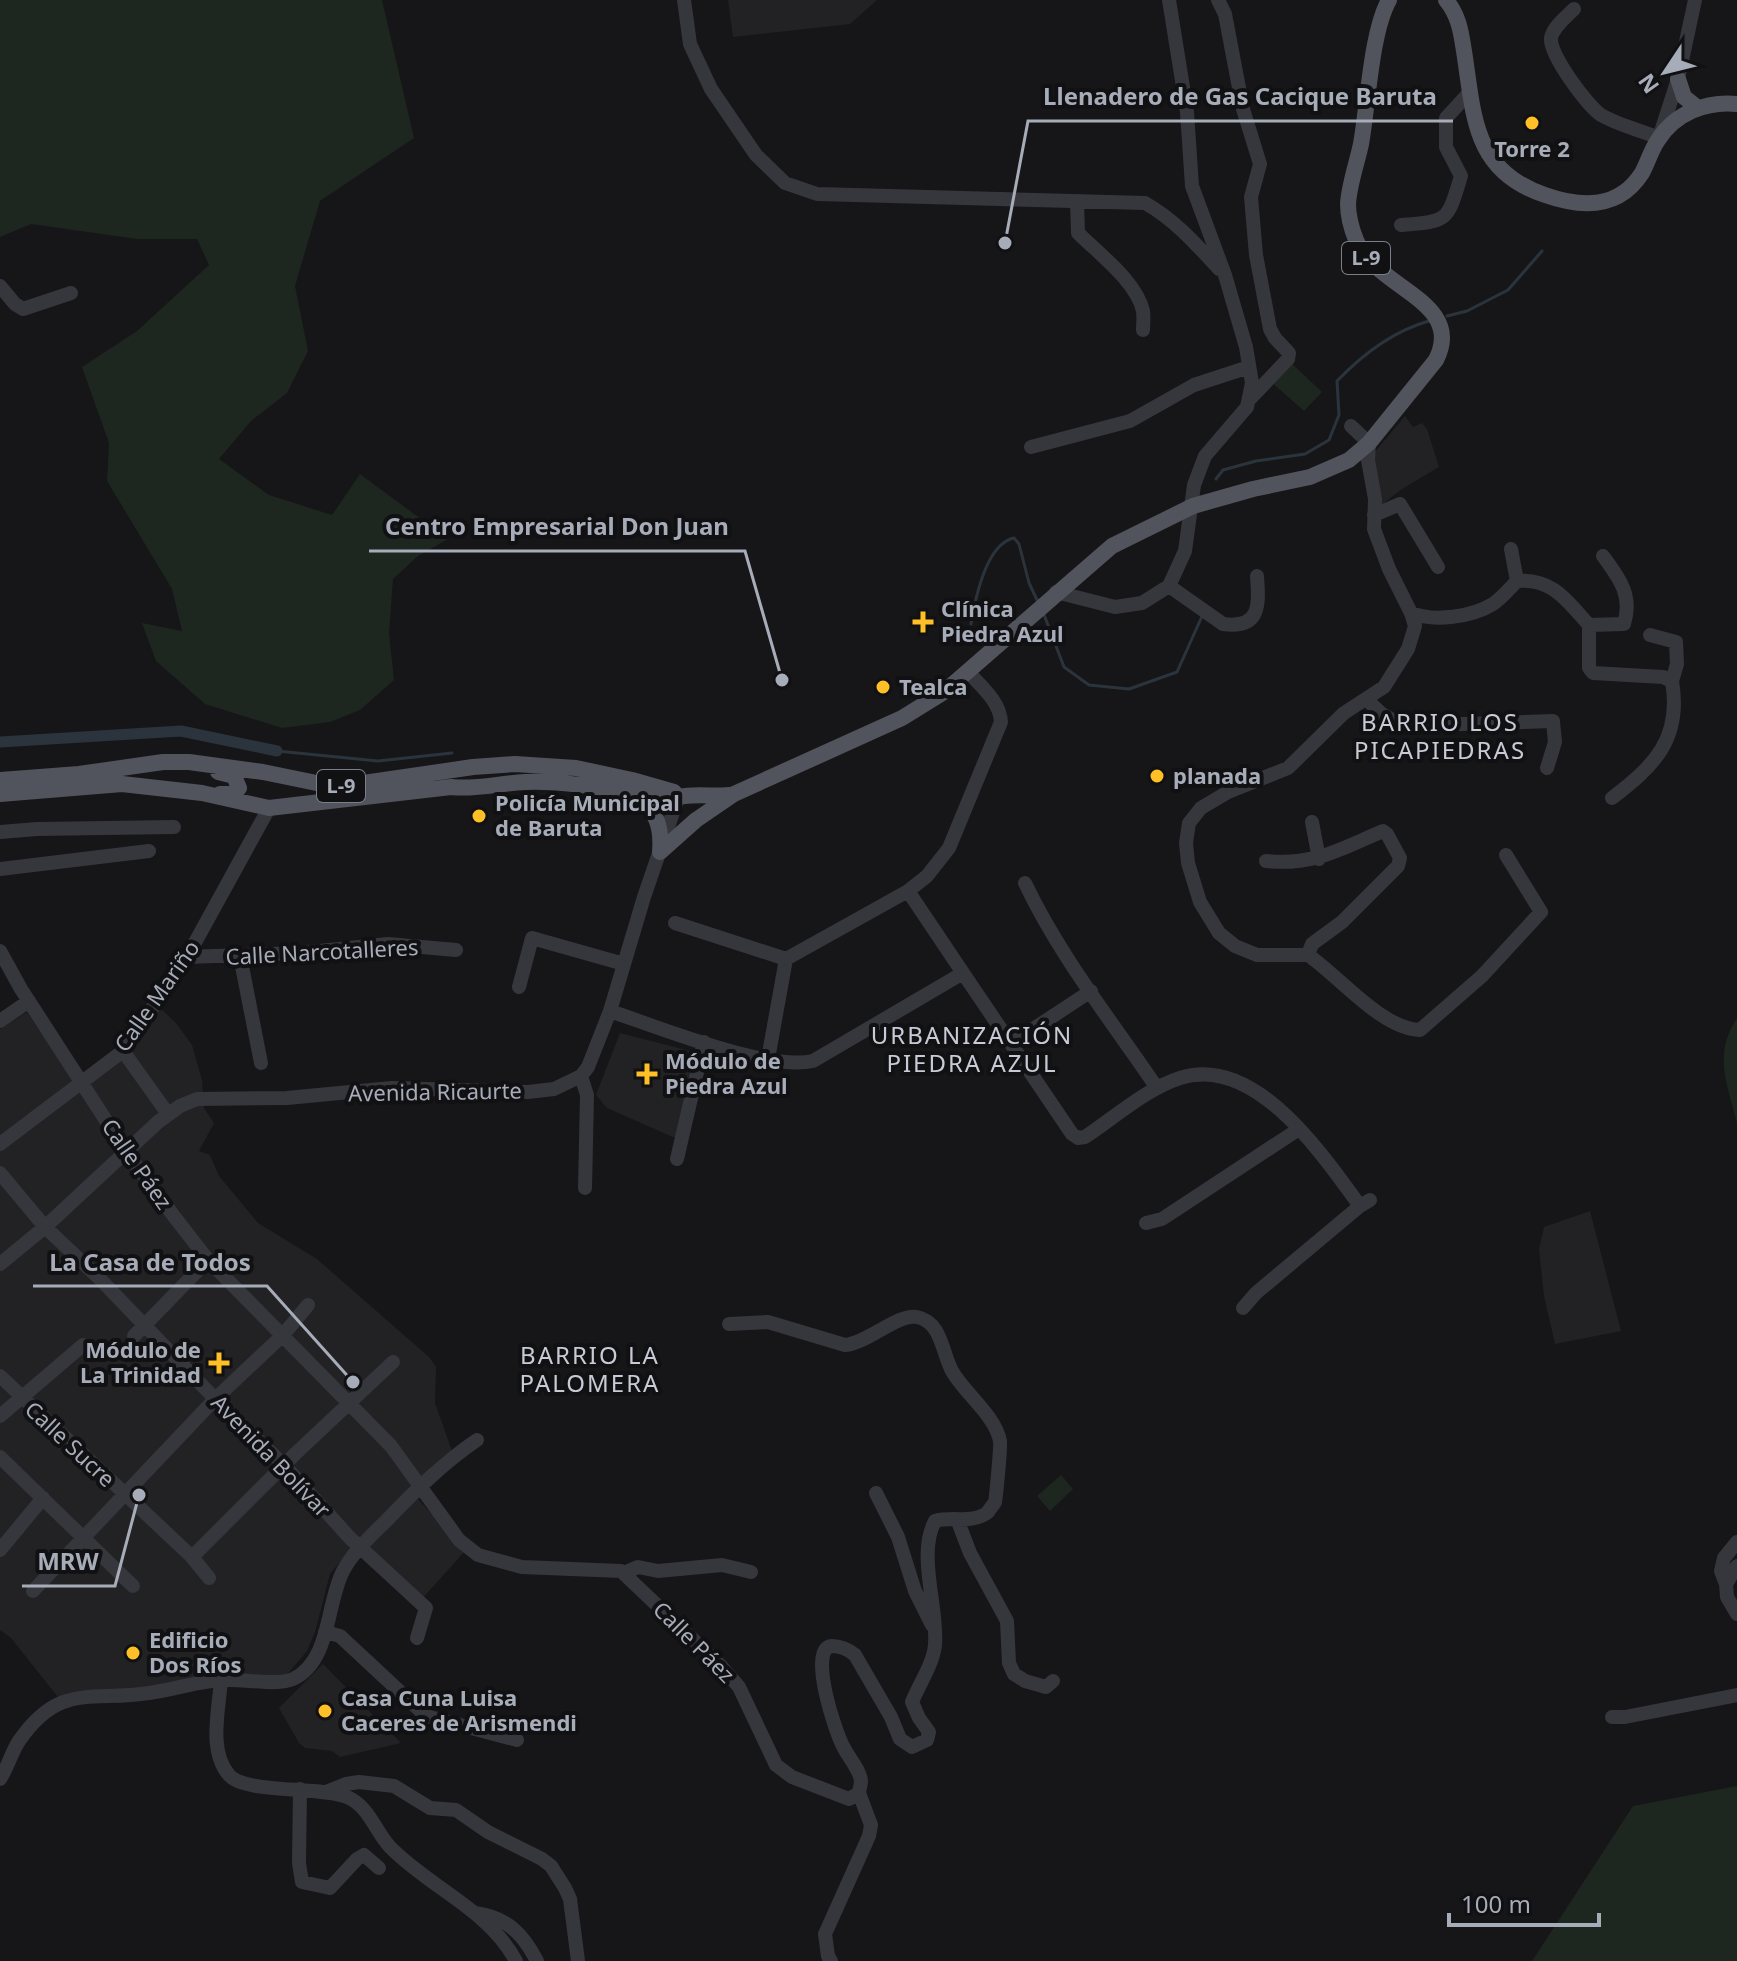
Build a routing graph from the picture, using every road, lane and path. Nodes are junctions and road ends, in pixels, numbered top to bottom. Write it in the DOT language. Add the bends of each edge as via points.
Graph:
graph roads {
  1 [pos="684,0"];
  2 [pos="1169,0"];
  3 [pos="1218,0"];
  4 [pos="1389,0"];
  5 [pos="1446,0"];
  6 [pos="1695,0"];
  7 [pos="1574,9"];
  8 [pos="1678,79"];
  9 [pos="1469,93"];
  10 [pos="1737,104"];
  11 [pos="1698,108"];
  12 [pos="1659,138"];
  13 [pos="1077,201"];
  14 [pos="1401,225"];
  15 [pos="1225,275"];
  16 [pos="0,286"];
  17 [pos="71,293"];
  18 [pos="1143,330"];
  19 [pos="1249,367"];
  20 [pos="1248,401"];
  21 [pos="1351,426"];
  22 [pos="1369,443"];
  23 [pos="1031,447"];
  24 [pos="1193,506"];
  25 [pos="1374,515"];
  26 [pos="1511,549"];
  27 [pos="1603,556"];
  28 [pos="1438,567"];
  29 [pos="1257,576"];
  30 [pos="1517,581"];
  31 [pos="1169,586"];
  32 [pos="1056,592"];
  33 [pos="1411,613"];
  34 [pos="1589,625"];
  35 [pos="1650,635"];
  36 [pos="969,673"];
  37 [pos="1672,681"];
  38 [pos="1366,699"];
  39 [pos="148,764"];
  40 [pos="1547,768"];
  41 [pos="0,780"];
  42 [pos="336,787"];
  43 [pos="202,793"];
  44 [pos="629,793"];
  45 [pos="0,794"];
  46 [pos="734,794"];
  47 [pos="679,795"];
  48 [pos="1612,798"];
  49 [pos="269,808"];
  50 [pos="1312,822"];
  51 [pos="174,827"];
  52 [pos="0,832"];
  53 [pos="149,851"];
  54 [pos="660,852"];
  55 [pos="1506,855"];
  56 [pos="1319,859"];
  57 [pos="1266,861"];
  58 [pos="0,869"];
  59 [pos="1025,883"];
  60 [pos="908,891"];
  61 [pos="675,923"];
  62 [pos="456,950"];
  63 [pos="0,951"];
  64 [pos="1308,955"];
  65 [pos="240,956"];
  66 [pos="187,957"];
  67 [pos="786,959"];
  68 [pos="624,964"];
  69 [pos="963,973"];
  70 [pos="519,987"];
  71 [pos="1091,991"];
  72 [pos="29,1001"];
  73 [pos="610,1011"];
  74 [pos="0,1021"];
  75 [pos="704,1042"];
  76 [pos="1012,1043"];
  77 [pos="123,1051"];
  78 [pos="768,1059"];
  79 [pos="261,1063"];
  80 [pos="581,1076"];
  81 [pos="83,1082"];
  82 [pos="1157,1088"];
  83 [pos="168,1114"];
  84 [pos="1299,1129"];
  85 [pos="0,1144"];
  86 [pos="127,1153"];
  87 [pos="677,1159"];
  88 [pos="0,1173"];
  89 [pos="585,1188"];
  90 [pos="1146,1223"];
  91 [pos="45,1227"];
  92 [pos="208,1260"];
  93 [pos="0,1264"];
  94 [pos="308,1305"];
  95 [pos="1243,1308"];
  96 [pos="729,1324"];
  97 [pos="139,1331"];
  98 [pos="283,1335"];
  99 [pos="83,1345"];
  100 [pos="393,1362"];
  101 [pos="0,1376"];
  102 [pos="22,1399"];
  103 [pos="215,1399"];
  104 [pos="350,1404"];
  105 [pos="0,1416"];
  106 [pos="477,1440"];
  107 [pos="0,1457"];
  108 [pos="284,1465"];
  109 [pos="420,1486"];
  110 [pos="876,1493"];
  111 [pos="125,1496"];
  112 [pos="43,1498"];
  113 [pos="957,1519"];
  114 [pos="84,1537"];
  115 [pos="1737,1542"];
  116 [pos="360,1547"];
  117 [pos="0,1550"];
  118 [pos="192,1557"];
  119 [pos="1737,1566"];
  120 [pos="751,1572"];
  121 [pos="624,1573"];
  122 [pos="209,1578"];
  123 [pos="1726,1584"];
  124 [pos="133,1586"];
  125 [pos="33,1591"];
  126 [pos="1737,1614"];
  127 [pos="935,1629"];
  128 [pos="325,1632"];
  129 [pos="417,1638"];
  130 [pos="221,1680"];
  131 [pos="1053,1681"];
  132 [pos="1737,1695"];
  133 [pos="1612,1717"];
  134 [pos="517,1740"];
  135 [pos="0,1779"];
  136 [pos="300,1789"];
  137 [pos="326,1792"];
  138 [pos="859,1793"];
  139 [pos="379,1868"];
  140 [pos="475,1913"];
  141 [pos="516,1961"];
  142 [pos="537,1961"];
  143 [pos="578,1961"];
  144 [pos="831,1961"];
  1 -- 13 [label="street" via="690,44 711,89 756,155 785,183 817,194"];
  2 -- 15 [label="street" via="1187,112 1192,186"];
  3 -- 20 [label="street" via="1260,164 1251,197 1270,329 1289,353"];
  4 -- 22 [label="main road, L-9" via="1380,19 1348,204 1362,253 1388,279 1429,306 1443,337 1436,360"];
  5 -- 9 [label="main road" via="1457,17"];
  6 -- 8 [label="street"];
  7 -- 12 [label="street" via="1551,37 1566,73 1599,114"];
  8 -- 11 [label="main road" via="1684,97"];
  8 -- 12 [label="street"];
  9 -- 12 [label="main road" via="1481,139 1500,168 1534,191 1566,202 1597,204 1620,196 1632,187"];
  9 -- 14 [label="street" via="1446,118 1446,147 1461,176 1450,210 1429,224"];
  10 -- 11 [label="main road"];
  11 -- 12 [label="main road"];
  13 -- 15 [label="street" via="1145,203 1180,227"];
  13 -- 18 [label="street" via="1078,233 1122,275 1144,312"];
  15 -- 19 [label="street"];
  16 -- 17 [label="street" via="23,309"];
  19 -- 20 [label="street"];
  19 -- 23 [label="street" via="1194,385 1130,421"];
  20 -- 24 [label="street" via="1205,456"];
  21 -- 22 [label="street"];
  22 -- 24 [label="main road, L-9" via="1325,473"];
  22 -- 25 [label="street"];
  24 -- 31 [label="street" via="1185,551"];
  24 -- 32 [label="main road, L-9" via="1112,546"];
  25 -- 28 [label="street" via="1400,504"];
  25 -- 33 [label="street" via="1389,569"];
  26 -- 30 [label="street"];
  27 -- 34 [label="street" via="1627,594 1627,614 1624,624"];
  29 -- 31 [label="street" via="1259,606 1244,624 1223,624"];
  30 -- 33 [label="street" via="1484,608 1440,619"];
  30 -- 34 [label="street" via="1547,584"];
  31 -- 32 [label="street" via="1142,603 1115,607"];
  32 -- 36 [label="main road, L-9"];
  33 -- 38 [label="street" via="1415,626 1408,649 1384,687"];
  34 -- 37 [label="street" via="1593,673"];
  35 -- 37 [label="street" via="1676,642"];
  36 -- 46 [label="main road, L-9" via="902,718"];
  36 -- 60 [label="street" via="1001,713 999,731 949,848"];
  37 -- 48 [label="street" via="1668,739 1646,772"];
  38 -- 40 [label="street" via="1403,726 1553,721 1555,742"];
  38 -- 64 [label="street" via="1344,713 1288,768 1228,792 1201,808 1189,823 1188,863 1200,902 1219,933 1257,955"];
  39 -- 41 [label="main road, L-9"];
  39 -- 42 [label="main road, L-9" via="189,762"];
  39 -- 43 [label="main road, L-9" via="215,771 234,776 239,783 233,794"];
  42 -- 47 [label="main road, L-9" via="515,764 561,766"];
  42 -- 49 [label="main road"];
  43 -- 45 [label="main road, L-9" via="122,784"];
  43 -- 49 [label="main road, L-9"];
  44 -- 47 [label="main road, L-9" via="672,800"];
  44 -- 49 [label="main road, L-9" via="525,782"];
  44 -- 54 [label="main road" via="656,818"];
  46 -- 47 [label="main road, L-9"];
  46 -- 54 [label="main road, L-9"];
  47 -- 54 [label="street"];
  49 -- 66 [label="street, Calle Mariño"];
  50 -- 56 [label="street"];
  51 -- 52 [label="street"];
  53 -- 58 [label="street"];
  54 -- 68 [label="street"];
  55 -- 64 [label="street" via="1541,912 1482,976 1420,1030 1404,1030 1376,1013"];
  56 -- 57 [label="street"];
  56 -- 64 [label="street" via="1383,831 1400,858 1371,896 1312,944"];
  59 -- 71 [label="street"];
  60 -- 67 [label="street"];
  60 -- 69 [label="street"];
  61 -- 67 [label="street"];
  62 -- 65 [label="street, Calle Narcotalleres" via="388,944"];
  63 -- 72 [label="street, Calle Páez"];
  65 -- 66 [label="street, Calle Narcotalleres"];
  65 -- 79 [label="street"];
  66 -- 77 [label="street, Calle Mariño"];
  67 -- 78 [label="street"];
  68 -- 70 [label="street" via="532,938"];
  68 -- 73 [label="street"];
  69 -- 76 [label="street"];
  69 -- 78 [label="street" via="823,1057 798,1064"];
  71 -- 76 [label="street"];
  71 -- 82 [label="street"];
  72 -- 74 [label="street"];
  72 -- 81 [label="street, Calle Páez"];
  73 -- 75 [label="street"];
  73 -- 80 [label="street"];
  75 -- 78 [label="street"];
  75 -- 87 [label="street"];
  76 -- 82 [label="street" via="1078,1138"];
  77 -- 81 [label="street, Calle Mariño"];
  77 -- 83 [label="street"];
  80 -- 83 [label="street, Avenida Ricaurte" via="554,1089 528,1092 392,1088 287,1098 197,1099"];
  80 -- 89 [label="street" via="587,1095"];
  81 -- 85 [label="street, Calle Mariño"];
  81 -- 86 [label="street, Calle Páez"];
  82 -- 84 [label="street" via="1194,1075 1228,1077 1258,1093"];
  83 -- 86 [label="street, Avenida Ricaurte"];
  84 -- 90 [label="street" via="1162,1219"];
  84 -- 95 [label="street" via="1365,1203"];
  86 -- 91 [label="street, Avenida Ricaurte"];
  86 -- 92 [label="street, Calle Páez"];
  88 -- 91 [label="street, Avenida Bolívar"];
  91 -- 93 [label="street, Avenida Ricaurte"];
  91 -- 97 [label="street, Avenida Bolívar" via="100,1279"];
  92 -- 97 [label="street"];
  92 -- 98 [label="street, Calle Páez"];
  94 -- 98 [label="street"];
  96 -- 113 [label="street" via="768,1322 845,1345 907,1317 932,1324 951,1370 1000,1439 995,1502 982,1516"];
  97 -- 103 [label="street, Avenida Bolívar"];
  98 -- 103 [label="street"];
  98 -- 104 [label="street, Calle Páez"];
  99 -- 102 [label="street"];
  100 -- 104 [label="street"];
  101 -- 102 [label="street, Calle Sucre"];
  102 -- 105 [label="street"];
  102 -- 111 [label="street, Calle Sucre"];
  103 -- 108 [label="street, Avenida Bolívar"];
  103 -- 111 [label="street"];
  104 -- 108 [label="street"];
  104 -- 109 [label="street, Calle Páez"];
  106 -- 109 [label="street"];
  107 -- 112 [label="street"];
  108 -- 116 [label="street, Avenida Bolívar"];
  108 -- 118 [label="street"];
  109 -- 116 [label="street"];
  109 -- 121 [label="street, Calle Páez" via="459,1540 478,1555 522,1567"];
  110 -- 127 [label="street"];
  111 -- 114 [label="street"];
  111 -- 118 [label="street, Calle Sucre"];
  112 -- 114 [label="street"];
  112 -- 117 [label="street"];
  113 -- 127 [label="street" via="935,1521 930,1530"];
  113 -- 131 [label="street" via="1007,1621 1014,1674 1046,1687"];
  114 -- 124 [label="street"];
  114 -- 125 [label="street"];
  115 -- 123 [label="street" via="1724,1558"];
  116 -- 128 [label="street" via="339,1579"];
  116 -- 129 [label="street, Avenida Bolívar" via="426,1608"];
  118 -- 122 [label="street, Calle Sucre"];
  119 -- 123 [label="street"];
  120 -- 121 [label="street" via="722,1565 658,1571 638,1567"];
  121 -- 138 [label="street, Calle Páez" via="739,1687 776,1765 843,1797"];
  123 -- 126 [label="street"];
  127 -- 138 [label="street" via="935,1647 912,1702 929,1732 927,1740 912,1747 900,1739 855,1655 833,1646 822,1653 824,1681 842,1746 859,1774"];
  128 -- 130 [label="street" via="311,1663 296,1678"];
  128 -- 134 [label="street" via="340,1636 426,1716"];
  130 -- 135 [label="street" via="148,1694 78,1696 59,1704 22,1738"];
  130 -- 136 [label="street" via="218,1754 231,1778"];
  132 -- 133 [label="street"];
  136 -- 137 [label="street"];
  136 -- 139 [label="street" via="302,1882 330,1888 364,1855"];
  137 -- 140 [label="street" via="363,1808 387,1844"];
  137 -- 143 [label="street" via="359,1782 394,1786 430,1808 456,1810 542,1859 570,1899"];
  138 -- 144 [label="street" via="871,1825 825,1934"];
  140 -- 141 [label="street" via="501,1937"];
  140 -- 142 [label="street" via="514,1927"];
}
